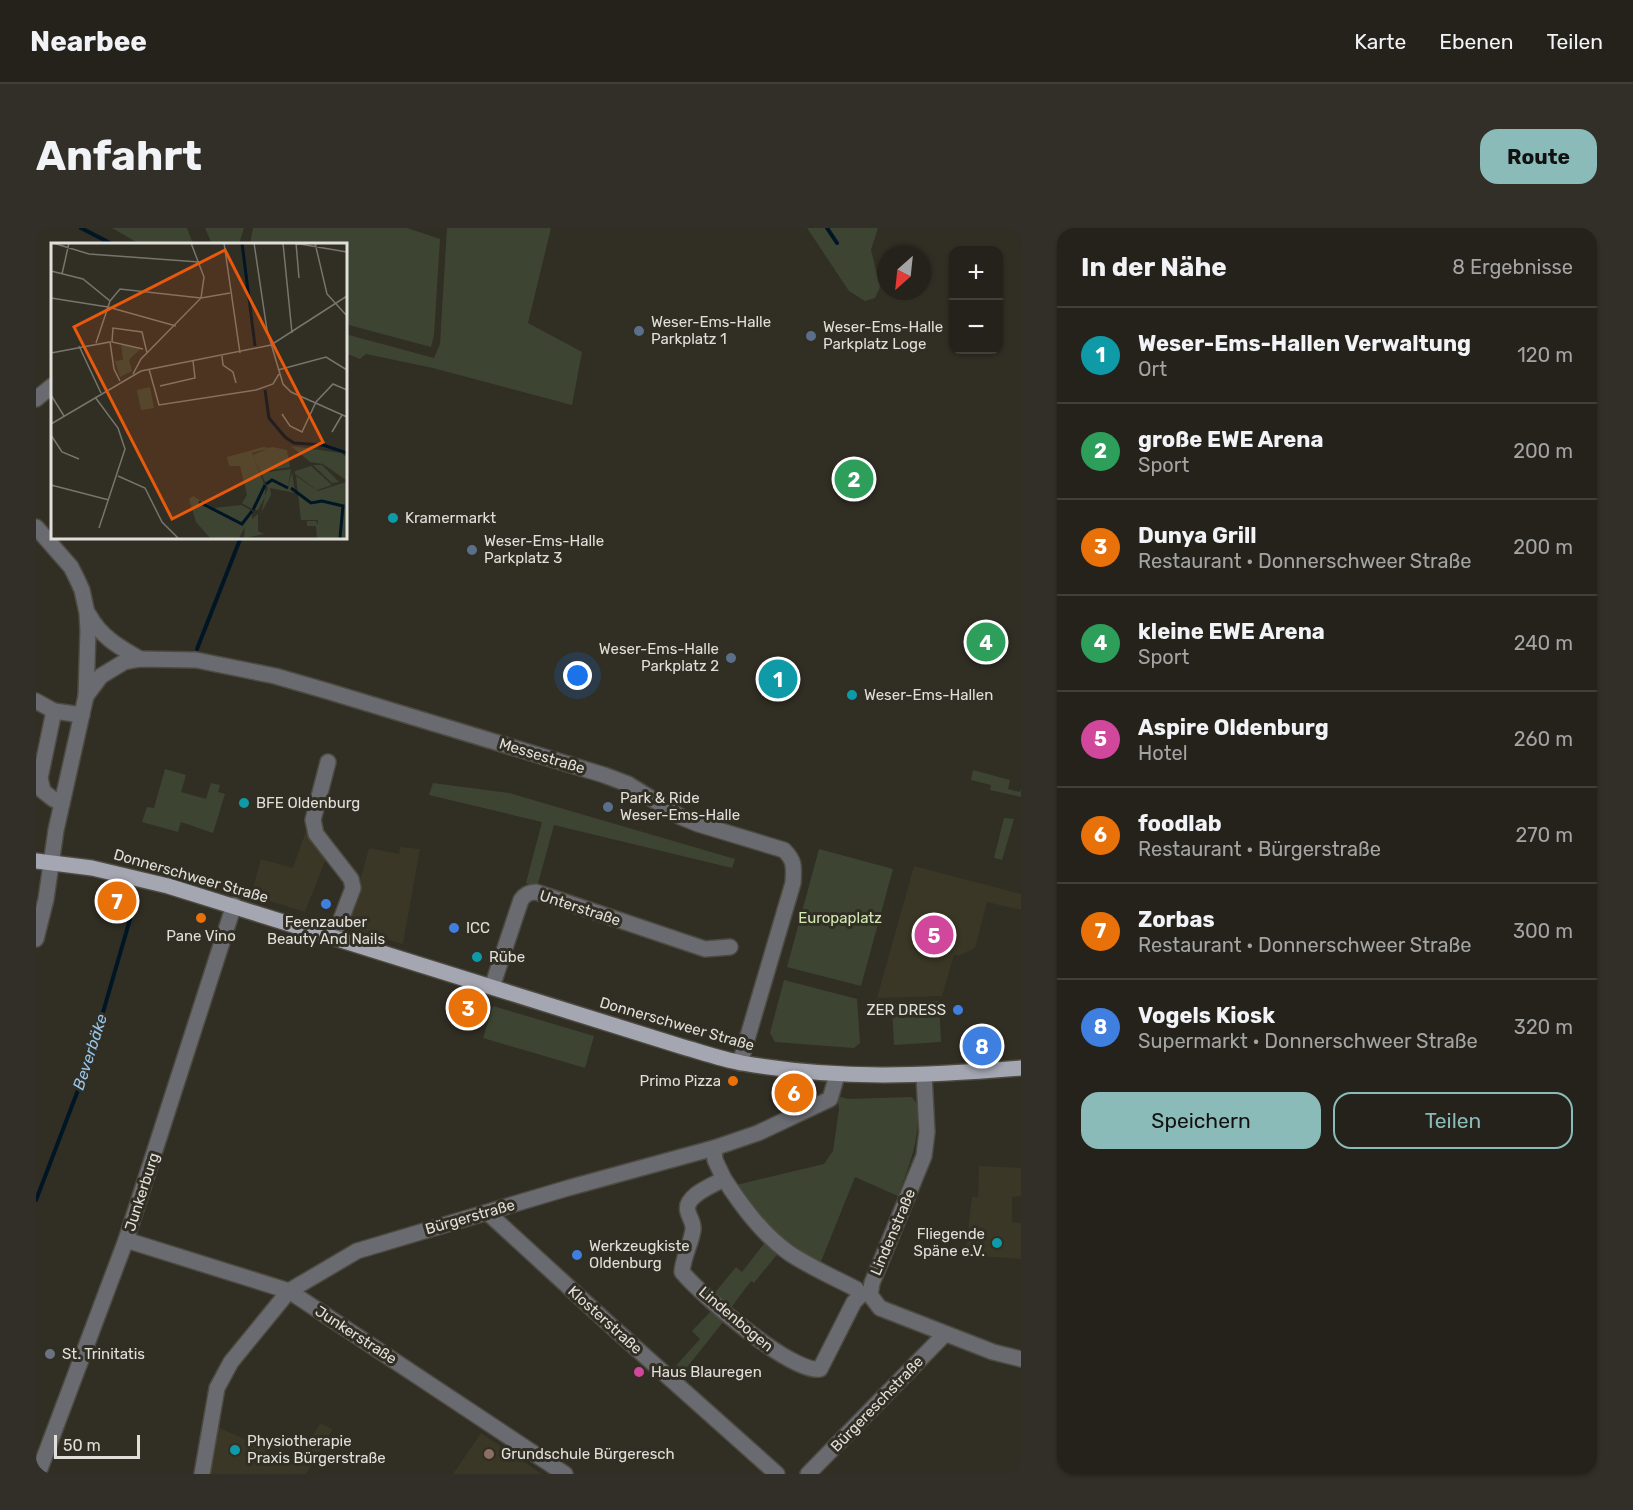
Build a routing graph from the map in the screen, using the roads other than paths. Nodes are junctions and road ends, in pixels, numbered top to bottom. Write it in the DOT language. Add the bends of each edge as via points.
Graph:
graph roads {
  1 [pos="51,387"];
  2 [pos="36,399"];
  3 [pos="36,527"];
  4 [pos="87,613"];
  5 [pos="140,659"];
  6 [pos="86,696"];
  7 [pos="36,701"];
  8 [pos="54,711"];
  9 [pos="82,716"];
  10 [pos="328,762"];
  11 [pos="62,802"];
  12 [pos="44,862"];
  13 [pos="234,905"];
  14 [pos="334,938"];
  15 [pos="36,939"];
  16 [pos="730,947"];
  17 [pos="492,987"];
  18 [pos="740,1063"];
  19 [pos="1021,1068"];
  20 [pos="837,1075"];
  21 [pos="924,1075"];
  22 [pos="714,1148"];
  23 [pos="724,1179"];
  24 [pos="488,1212"];
  25 [pos="126,1239"];
  26 [pos="290,1291"];
  27 [pos="865,1295"];
  28 [pos="945,1334"];
  29 [pos="1021,1359"];
  30 [pos="38,1474"];
  31 [pos="202,1474"];
  32 [pos="565,1474"];
  33 [pos="777,1474"];
  34 [pos="808,1474"];
  1 -- 2 [label="street"];
  3 -- 4 [label="street" via="71,567"];
  4 -- 5 [label="street" via="107,639"];
  4 -- 6 [label="street"];
  5 -- 6 [label="street, Messestraße" via="111,668"];
  5 -- 18 [label="street, Messestraße" via="196,660 327,691 604,775 628,784 681,817 784,850 794,868 793,883"];
  6 -- 9 [label="street"];
  7 -- 8 [label="street"];
  8 -- 9 [label="street"];
  8 -- 11 [label="street" via="40,778 43,791"];
  9 -- 11 [label="street"];
  10 -- 14 [label="street" via="314,827 351,879 352,888"];
  11 -- 12 [label="street"];
  12 -- 13 [label="main road, Donnerschweer Straße" via="138,878"];
  12 -- 15 [label="street" via="46,899"];
  13 -- 14 [label="main road, Donnerschweer Straße"];
  13 -- 25 [label="street, Junkerburg"];
  14 -- 17 [label="main road, Donnerschweer Straße"];
  16 -- 17 [label="street, Unterstraße" via="705,949 531,892 521,900"];
  17 -- 18 [label="main road, Donnerschweer Straße"];
  18 -- 20 [label="main road, Donnerschweer Straße"];
  19 -- 21 [label="main road, Donnerschweer Straße"];
  20 -- 21 [label="main road, Donnerschweer Straße"];
  20 -- 22 [label="street, Bürgerstraße" via="830,1099"];
  21 -- 27 [label="street, Lindenstraße" via="924,1156"];
  22 -- 23 [label="street"];
  22 -- 24 [label="street, Bürgerstraße"];
  23 -- 27 [label="street" via="754,1220 787,1251"];
  23 -- 27 [label="street, Lindenbogen" via="688,1203 693,1229 682,1272 758,1340 800,1365 813,1371 820,1369 854,1302"];
  24 -- 26 [label="street, Bürgerstraße" via="357,1251"];
  24 -- 33 [label="street, Klosterstraße"];
  25 -- 26 [label="street, Junkerstraße"];
  25 -- 30 [label="street, Junkerburg"];
  26 -- 31 [label="street, Bürgerstraße" via="231,1362 217,1388"];
  26 -- 32 [label="street, Junkerstraße"];
  27 -- 28 [label="street, Lindenstraße" via="880,1308"];
  28 -- 29 [label="street, Lindenstraße"];
  28 -- 34 [label="street, Bürgereschstraße"];
}
